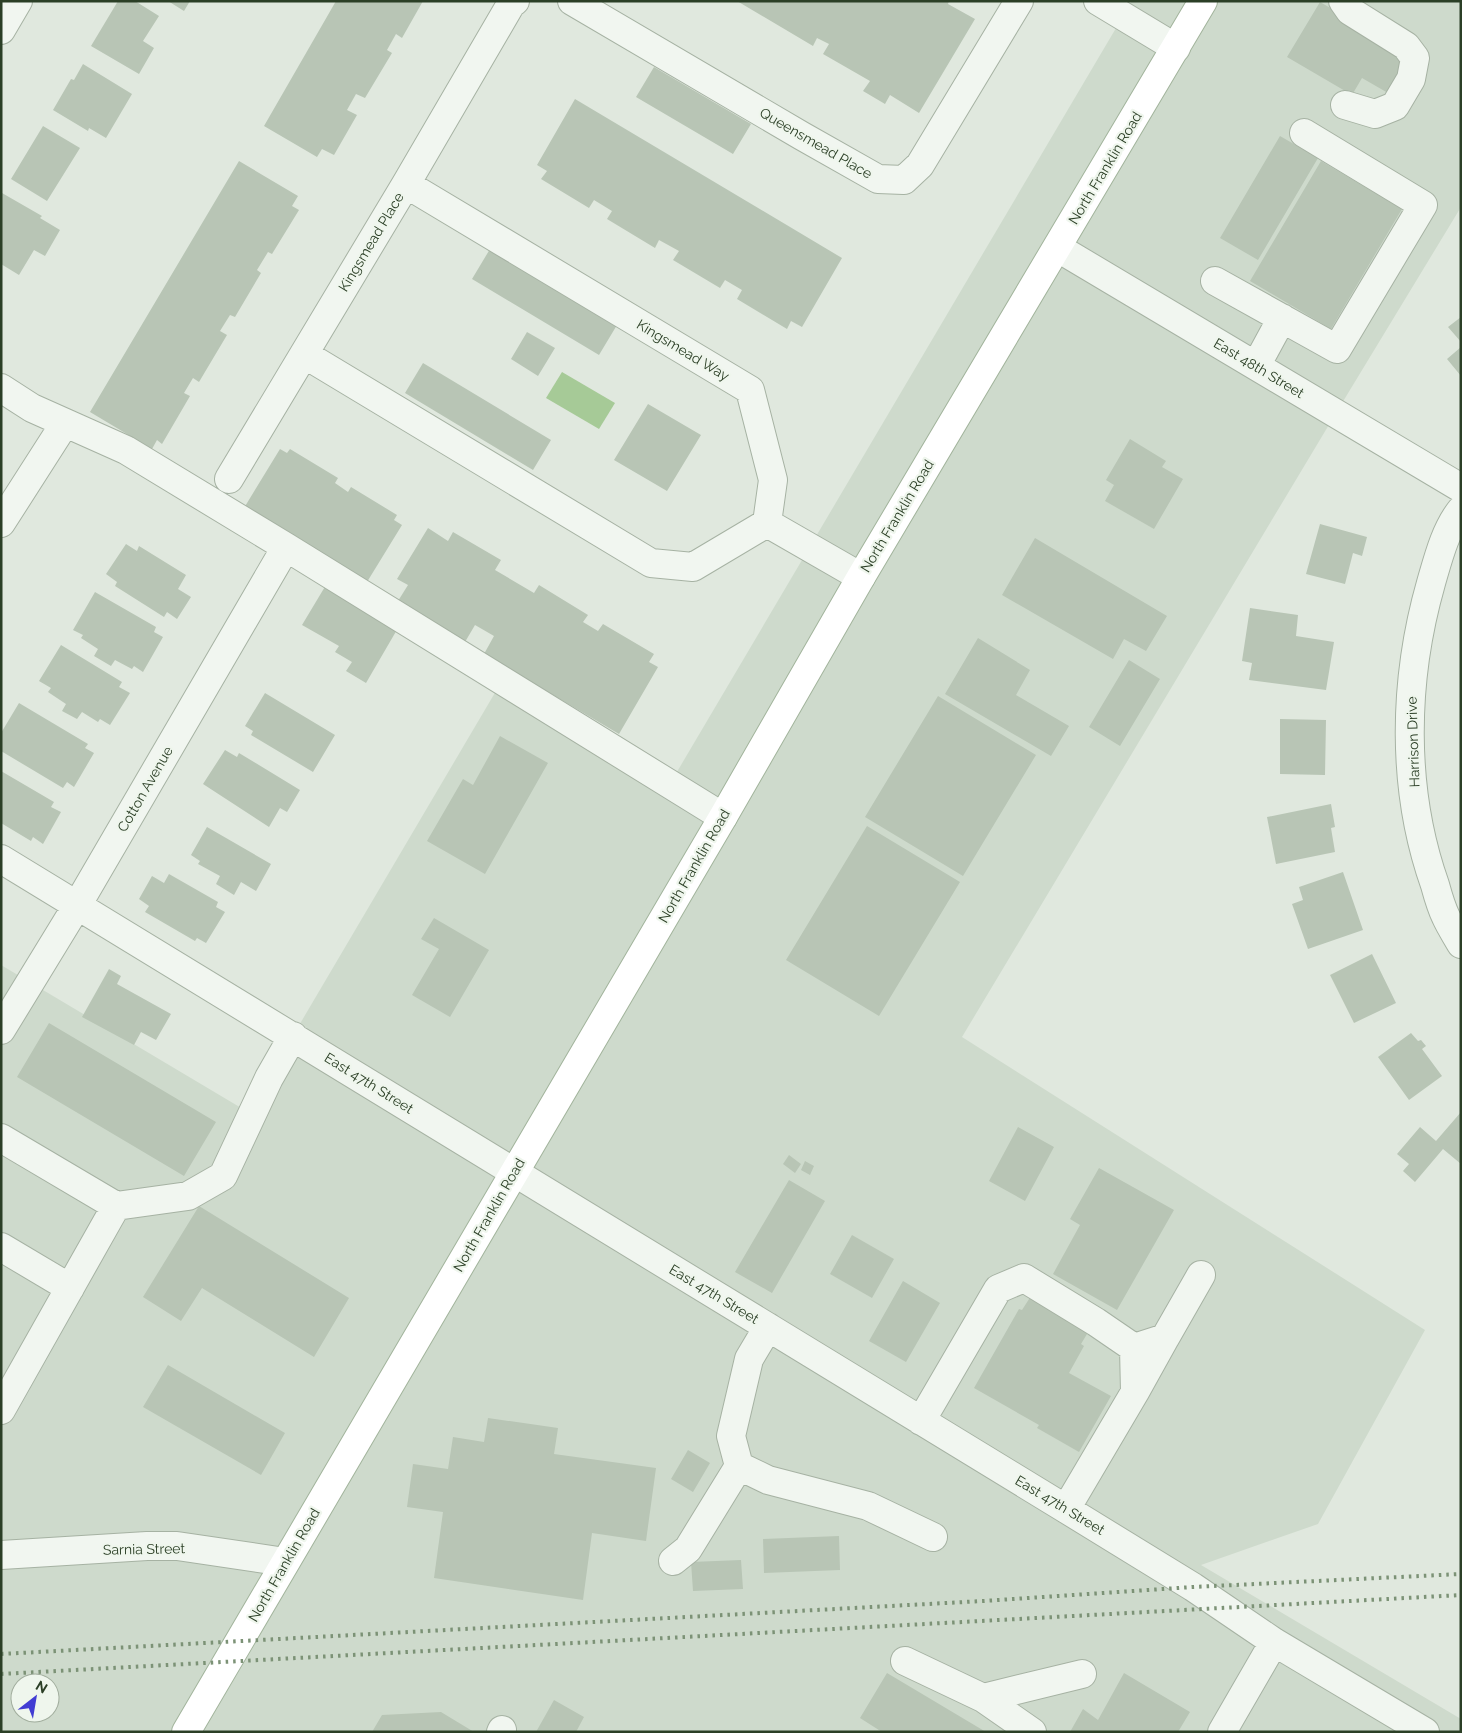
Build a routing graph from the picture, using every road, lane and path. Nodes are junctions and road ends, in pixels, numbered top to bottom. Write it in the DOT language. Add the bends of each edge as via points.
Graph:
graph roads {
  1 [pos="18,1"];
  2 [pos="572,1"];
  3 [pos="1019,1"];
  4 [pos="1098,1"];
  5 [pos="1203,1"];
  6 [pos="1343,1"];
  7 [pos="513,2"];
  8 [pos="1,30"];
  9 [pos="1176,48"];
  10 [pos="1345,105"];
  11 [pos="1304,133"];
  12 [pos="406,184"];
  13 [pos="1058,248"];
  14 [pos="1215,281"];
  15 [pos="1282,318"];
  16 [pos="304,354"];
  17 [pos="1256,366"];
  18 [pos="1,388"];
  19 [pos="65,423"];
  20 [pos="229,479"];
  21 [pos="1461,488"];
  22 [pos="1461,510"];
  23 [pos="1,523"];
  24 [pos="766,523"];
  25 [pos="286,547"];
  26 [pos="861,577"];
  27 [pos="723,817"];
  28 [pos="1,859"];
  29 [pos="78,904"];
  30 [pos="1461,944"];
  31 [pos="1,1030"];
  32 [pos="293,1036"];
  33 [pos="1,1138"];
  34 [pos="514,1172"];
  35 [pos="116,1206"];
  36 [pos="1,1247"];
  37 [pos="1201,1275"];
  38 [pos="70,1288"];
  39 [pos="768,1327"];
  40 [pos="1165,1338"];
  41 [pos="1134,1348"];
  42 [pos="1135,1392"];
  43 [pos="1,1410"];
  44 [pos="921,1421"];
  45 [pos="739,1466"];
  46 [pos="1066,1509"];
  47 [pos="933,1537"];
  48 [pos="1,1555"];
  49 [pos="285,1562"];
  50 [pos="673,1562"];
  51 [pos="1274,1642"];
  52 [pos="905,1661"];
  53 [pos="1082,1674"];
  54 [pos="983,1698"];
  55 [pos="186,1732"];
  56 [pos="1032,1732"];
  57 [pos="1222,1732"];
  58 [pos="1425,1732"];
  1 -- 8 [label="street"];
  2 -- 3 [label="street, Queensmead Place" via="878,179 904,180 920,165"];
  4 -- 9 [label="street"];
  5 -- 9 [label="main road, North Franklin Road"];
  6 -- 10 [label="street" via="1350,11 1406,46 1415,58 1411,79 1395,106 1375,114"];
  7 -- 12 [label="street, Kingsmead Place"];
  9 -- 13 [label="main road, North Franklin Road"];
  11 -- 15 [label="street" via="1422,205 1337,350"];
  12 -- 16 [label="street, Kingsmead Place"];
  12 -- 24 [label="street, Kingsmead Way" via="750,390 773,480"];
  13 -- 17 [label="street, East 48th Street"];
  13 -- 26 [label="main road, North Franklin Road"];
  14 -- 15 [label="street"];
  15 -- 17 [label="street"];
  16 -- 20 [label="street, Kingsmead Place"];
  16 -- 24 [label="street" via="651,562 693,567"];
  17 -- 21 [label="street, East 48th Street"];
  18 -- 19 [label="street" via="32,408"];
  19 -- 23 [label="street"];
  19 -- 25 [label="street" via="126,450"];
  22 -- 30 [label="street, Harrison Drive" via="1450,528 1427,596 1415,656 1410,718 1416,810 1425,857 1445,916"];
  24 -- 26 [label="street"];
  25 -- 27 [label="street"];
  25 -- 29 [label="street, Cotton Avenue"];
  26 -- 27 [label="main road, North Franklin Road"];
  27 -- 34 [label="main road, North Franklin Road"];
  28 -- 29 [label="street, East 47th Street"];
  29 -- 31 [label="street, Cotton Avenue"];
  29 -- 32 [label="street, East 47th Street"];
  32 -- 34 [label="street, East 47th Street"];
  32 -- 35 [label="street" via="269,1078 223,1176 188,1196"];
  33 -- 35 [label="street"];
  34 -- 39 [label="street, East 47th Street"];
  34 -- 49 [label="main road, North Franklin Road"];
  35 -- 38 [label="street"];
  36 -- 38 [label="street"];
  37 -- 40 [label="street"];
  38 -- 43 [label="street"];
  39 -- 44 [label="street, East 47th Street"];
  39 -- 45 [label="street" via="748,1359 731,1436"];
  40 -- 41 [label="street"];
  40 -- 42 [label="street"];
  41 -- 42 [label="street"];
  41 -- 44 [label="street" via="1024,1278 998,1289"];
  42 -- 46 [label="street"];
  44 -- 46 [label="street, East 47th Street"];
  45 -- 47 [label="street" via="768,1480 868,1506"];
  45 -- 50 [label="street" via="688,1549"];
  46 -- 51 [label="street, East 47th Street"];
  48 -- 49 [label="street, Sarnia Street" via="177,1546"];
  49 -- 55 [label="main road, North Franklin Road"];
  51 -- 57 [label="street"];
  51 -- 58 [label="street, East 47th Street"];
  52 -- 54 [label="street"];
  53 -- 54 [label="street"];
  54 -- 56 [label="street"];
}
